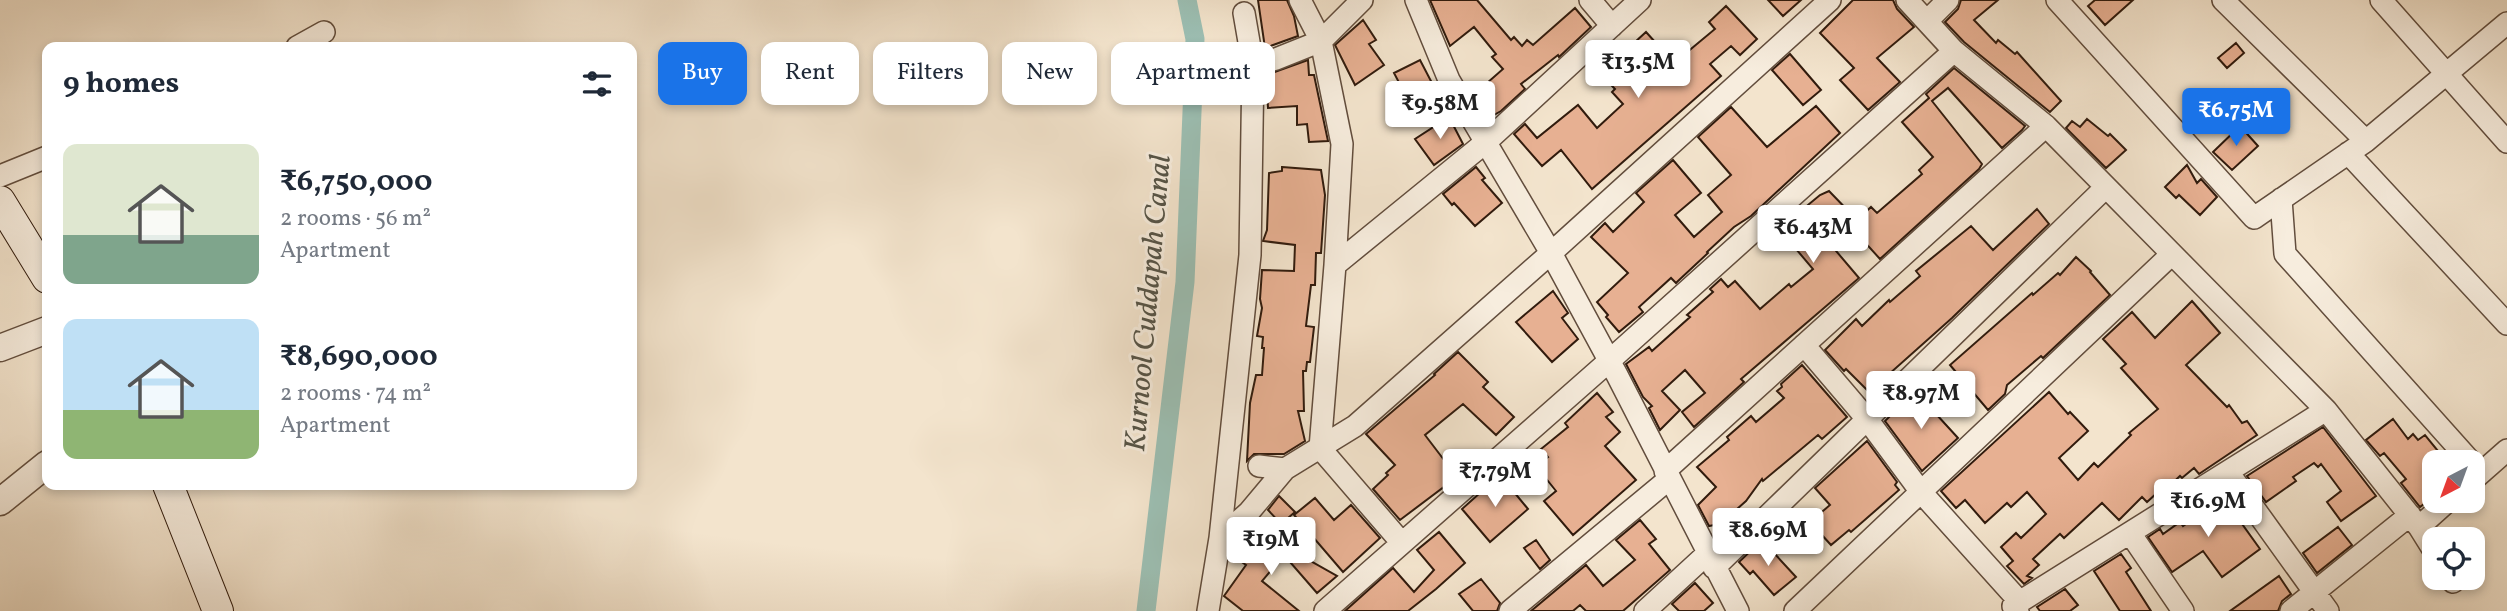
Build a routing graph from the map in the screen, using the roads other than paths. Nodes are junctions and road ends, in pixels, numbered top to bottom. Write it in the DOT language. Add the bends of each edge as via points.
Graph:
graph roads {
  1 [pos="1300,0"];
  2 [pos="1362,0"];
  3 [pos="1416,0"];
  4 [pos="1590,0"];
  5 [pos="1640,0"];
  6 [pos="1830,0"];
  7 [pos="1908,0"];
  8 [pos="1948,0"];
  9 [pos="2057,0"];
  10 [pos="2223,0"];
  11 [pos="2381,0"];
  12 [pos="1244,13"];
  13 [pos="1927,21"];
  14 [pos="2507,23"];
  15 [pos="1612,26"];
  16 [pos="324,32"];
  17 [pos="1321,41"];
  18 [pos="306,42"];
  19 [pos="1249,42"];
  20 [pos="1954,51"];
  21 [pos="1275,59"];
  22 [pos="2446,74"];
  23 [pos="1252,105"];
  24 [pos="2046,126"];
  25 [pos="2366,141"];
  26 [pos="1486,142"];
  27 [pos="2507,142"];
  28 [pos="2348,153"];
  29 [pos="42,160"];
  30 [pos="0,176"];
  31 [pos="2106,187"];
  32 [pos="2281,199"];
  33 [pos="0,201"];
  34 [pos="42,242"];
  35 [pos="1551,253"];
  36 [pos="2172,254"];
  37 [pos="1335,265"];
  38 [pos="42,270"];
  39 [pos="2507,324"];
  40 [pos="42,332"];
  41 [pos="1804,345"];
  42 [pos="0,348"];
  43 [pos="1608,362"];
  44 [pos="2326,410"];
  45 [pos="1867,419"];
  46 [pos="1320,448"];
  47 [pos="2456,450"];
  48 [pos="2507,450"];
  49 [pos="2485,463"];
  50 [pos="1259,466"];
  51 [pos="42,468"];
  52 [pos="1285,469"];
  53 [pos="2228,472"];
  54 [pos="1667,475"];
  55 [pos="151,490"];
  56 [pos="170,490"];
  57 [pos="1921,492"];
  58 [pos="0,502"];
  59 [pos="2428,513"];
  60 [pos="2415,521"];
  61 [pos="2422,532"];
  62 [pos="2130,533"];
  63 [pos="1220,538"];
  64 [pos="1401,542"];
  65 [pos="1711,561"];
  66 [pos="2314,593"];
  67 [pos="2014,607"];
  68 [pos="197,611"];
  69 [pos="218,611"];
  70 [pos="1208,611"];
  71 [pos="1325,611"];
  72 [pos="1510,611"];
  73 [pos="1645,611"];
  74 [pos="1738,611"];
  75 [pos="1795,611"];
  76 [pos="2183,611"];
  77 [pos="2291,611"];
  78 [pos="2328,611"];
  1 -- 17 [label="street"];
  2 -- 17 [label="street"];
  3 -- 26 [label="street" via="1449,80"];
  4 -- 15 [label="street"];
  5 -- 15 [label="street"];
  6 -- 35 [label="street"];
  7 -- 13 [label="street"];
  8 -- 13 [label="street"];
  9 -- 32 [label="street" via="2254,218"];
  10 -- 25 [label="street"];
  11 -- 22 [label="street"];
  12 -- 19 [label="street"];
  13 -- 20 [label="street"];
  14 -- 22 [label="street"];
  15 -- 26 [label="street"];
  16 -- 18 [label="street"];
  17 -- 21 [label="street"];
  17 -- 37 [label="street" via="1342,144"];
  20 -- 24 [label="street"];
  20 -- 43 [label="street"];
  22 -- 25 [label="street"];
  22 -- 27 [label="street"];
  23 -- 63 [label="street" via="1250,256"];
  24 -- 31 [label="street"];
  24 -- 41 [label="street"];
  25 -- 28 [label="street"];
  26 -- 35 [label="street"];
  26 -- 37 [label="street"];
  28 -- 32 [label="street"];
  28 -- 39 [label="street"];
  29 -- 30 [label="street"];
  30 -- 34 [label="main road"];
  31 -- 36 [label="street"];
  31 -- 45 [label="street"];
  32 -- 47 [label="street" via="2285,254"];
  33 -- 38 [label="main road"];
  35 -- 43 [label="street"];
  35 -- 46 [label="street" via="1355,426"];
  36 -- 44 [label="street"];
  36 -- 57 [label="street"];
  37 -- 46 [label="street"];
  40 -- 42 [label="street"];
  41 -- 45 [label="street"];
  41 -- 54 [label="street"];
  43 -- 54 [label="street"];
  43 -- 64 [label="street"];
  44 -- 53 [label="street"];
  44 -- 60 [label="street"];
  45 -- 57 [label="street"];
  45 -- 65 [label="street"];
  46 -- 52 [label="street"];
  46 -- 64 [label="street"];
  48 -- 49 [label="street"];
  50 -- 52 [label="street"];
  51 -- 58 [label="street"];
  52 -- 63 [label="street"];
  53 -- 62 [label="street"];
  53 -- 66 [label="street"];
  54 -- 65 [label="street"];
  54 -- 72 [label="street"];
  55 -- 68 [label="main road"];
  56 -- 69 [label="main road"];
  57 -- 67 [label="street"];
  57 -- 75 [label="street"];
  59 -- 60 [label="street"];
  60 -- 61 [label="street"];
  60 -- 66 [label="street"];
  62 -- 67 [label="street"];
  62 -- 76 [label="street"];
  63 -- 70 [label="street"];
  64 -- 71 [label="street"];
  65 -- 73 [label="street"];
  65 -- 74 [label="street"];
  66 -- 77 [label="street"];
  66 -- 78 [label="street"];
}
